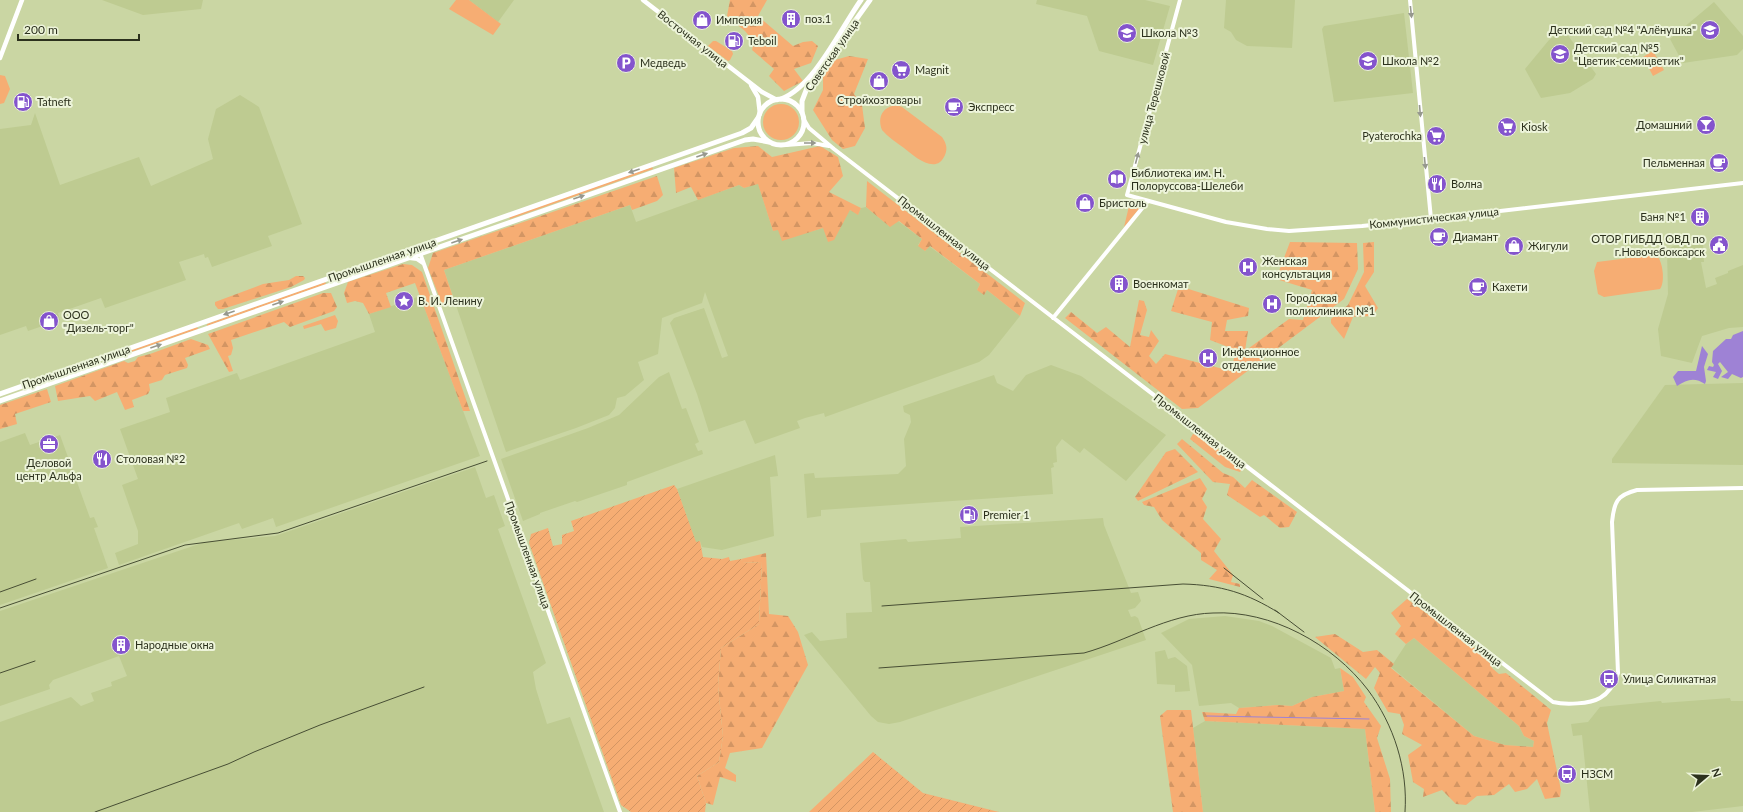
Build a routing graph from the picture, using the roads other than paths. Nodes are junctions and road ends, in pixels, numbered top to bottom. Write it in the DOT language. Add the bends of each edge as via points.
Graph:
graph roads {
  1 [pos="22,0"];
  2 [pos="643,0"];
  3 [pos="861,0"];
  4 [pos="870,0"];
  5 [pos="1180,0"];
  6 [pos="1410,0"];
  7 [pos="828,56"];
  8 [pos="0,58"];
  9 [pos="817,70"];
  10 [pos="744,78"];
  11 [pos="779,99"];
  12 [pos="759,116"];
  13 [pos="803,116"];
  14 [pos="769,142"];
  15 [pos="786,145"];
  16 [pos="834,149"];
  17 [pos="655,164"];
  18 [pos="658,170"];
  19 [pos="1743,184"];
  20 [pos="1127,195"];
  21 [pos="1148,201"];
  22 [pos="506,216"];
  23 [pos="1430,219"];
  24 [pos="508,222"];
  25 [pos="417,247"];
  26 [pos="420,254"];
  27 [pos="407,258"];
  28 [pos="423,264"];
  29 [pos="332,278"];
  30 [pos="334,284"];
  31 [pos="1054,318"];
  32 [pos="202,323"];
  33 [pos="204,329"];
  34 [pos="100,359"];
  35 [pos="102,365"];
  36 [pos="48,377"];
  37 [pos="50,384"];
  38 [pos="8,391"];
  39 [pos="0,394"];
  40 [pos="11,397"];
  41 [pos="0,401"];
  42 [pos="1743,488"];
  43 [pos="620,812"];
  1 -- 8 [label="main road"];
  2 -- 10 [label="main road, Восточная улица"];
  3 -- 7 [label="main road, Советская улица"];
  4 -- 7 [label="main road, Советская улица"];
  20 -- 5 [label="street, улица Терешковой, one-way"];
  6 -- 23 [label="street, one-way"];
  7 -- 9 [label="main road, Советская улица"];
  9 -- 11 [label="main road, Советская улица" via="791,95"];
  9 -- 13 [label="main road, Советская улица" via="804,95"];
  10 -- 11 [label="main road, Восточная улица" via="768,96"];
  10 -- 12 [label="main road, Восточная улица" via="758,96"];
  11 -- 12 [label="main road" via="768,103"];
  11 -- 13 [label="main road" via="793,103"];
  12 -- 14 [label="main road" via="760,131"];
  12 -- 17 [label="main road, Промышленная улица" via="751,128 742,133"];
  13 -- 15 [label="main road" via="804,126 800,135"];
  13 -- 16 [label="street, Промышленная улица" via="809,128"];
  14 -- 15 [label="main road"];
  18 -- 14 [label="main road, Промышленная улица, one-way" via="745,140"];
  15 -- 16 [label="street, Промышленная улица, one-way" via="820,144"];
  16 -- 31 [label="street, Промышленная улица"];
  17 -- 18 [label="main road"];
  17 -- 22 [label="main road, Промышленная улица, one-way"];
  24 -- 18 [label="main road, Промышленная улица, one-way"];
  19 -- 23 [label="street, Коммунистическая улица"];
  20 -- 21 [label="street, Коммунистическая улица"];
  21 -- 23 [label="street, Коммунистическая улица" via="1226,222 1278,231"];
  21 -- 31 [label="street"];
  22 -- 24 [label="main road"];
  22 -- 25 [label="main road, Промышленная улица"];
  26 -- 24 [label="main road, Промышленная улица, one-way"];
  25 -- 26 [label="main road"];
  25 -- 29 [label="main road, Промышленная улица"];
  26 -- 27 [label="main road, Промышленная улица"];
  26 -- 28 [label="street, Промышленная улица"];
  27 -- 28 [label="street" via="417,259"];
  27 -- 30 [label="main road, Промышленная улица"];
  28 -- 43 [label="street, Промышленная улица"];
  29 -- 30 [label="main road"];
  29 -- 32 [label="main road, Промышленная улица, one-way"];
  33 -- 30 [label="main road, Промышленная улица, one-way"];
  31 -- 42 [label="street, Промышленная улица" via="1549,701 1558,704 1599,699 1608,692 1618,673 1612,522 1616,501 1621,496 1637,490"];
  32 -- 33 [label="main road"];
  32 -- 34 [label="main road, Промышленная улица"];
  35 -- 33 [label="main road, Промышленная улица, one-way"];
  34 -- 35 [label="main road"];
  34 -- 36 [label="main road, Промышленная улица"];
  35 -- 37 [label="main road, Промышленная улица"];
  36 -- 37 [label="main road"];
  36 -- 38 [label="main road, Промышленная улица"];
  37 -- 40 [label="main road, Промышленная улица"];
  38 -- 39 [label="main road, Промышленная улица"];
  38 -- 40 [label="main road"];
  40 -- 41 [label="main road, Промышленная улица"];
}
